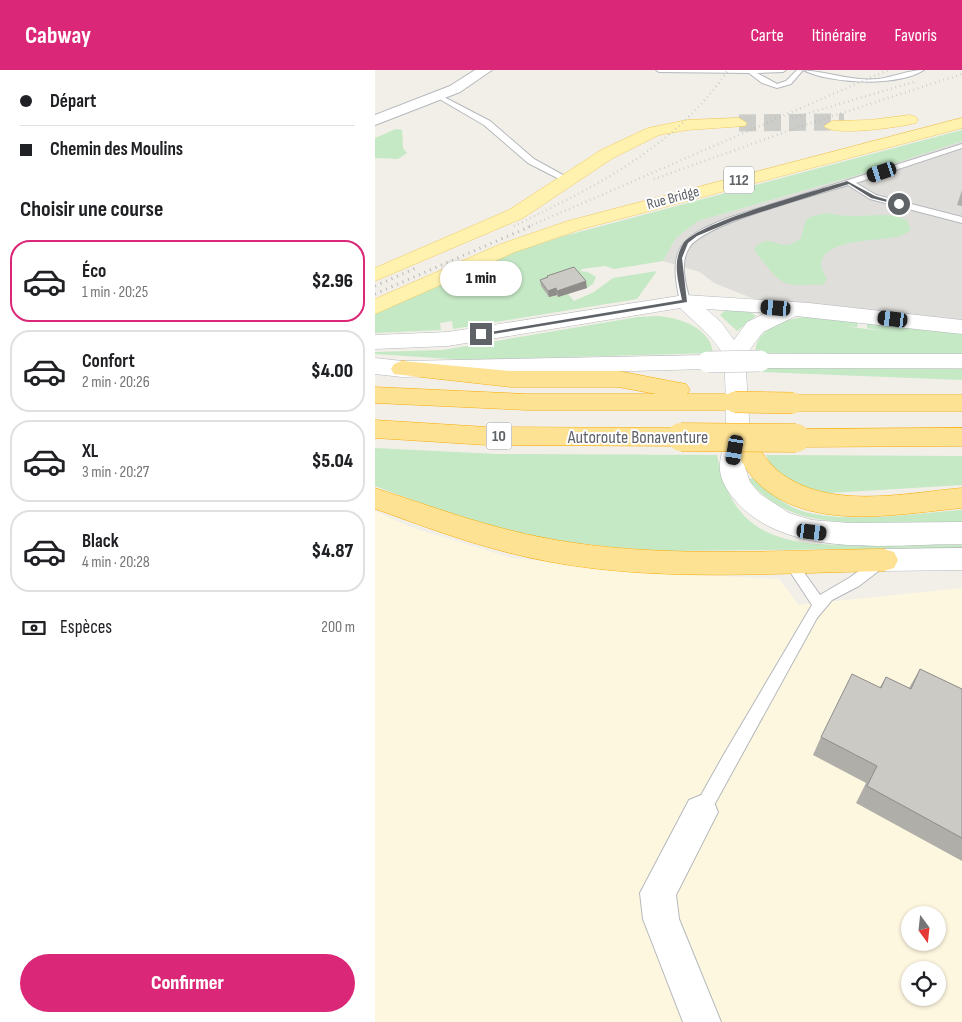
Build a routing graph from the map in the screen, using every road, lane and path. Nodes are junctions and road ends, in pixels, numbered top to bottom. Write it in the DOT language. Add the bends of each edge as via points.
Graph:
graph roads {
  1 [pos="485,70"];
  2 [pos="659,70"];
  3 [pos="783,70"];
  4 [pos="800,70"];
  5 [pos="807,70"];
  6 [pos="921,70"];
  7 [pos="715,71"];
  8 [pos="751,72"];
  9 [pos="438,96"];
  10 [pos="962,110"];
  11 [pos="925,113"];
  12 [pos="375,120"];
  13 [pos="962,121"];
  14 [pos="735,125"];
  15 [pos="962,146"];
  16 [pos="568,180"];
  17 [pos="849,182"];
  18 [pos="962,220"];
  19 [pos="375,274"];
  20 [pos="685,301"];
  21 [pos="375,306"];
  22 [pos="792,309"];
  23 [pos="962,327"];
  24 [pos="375,342"];
  25 [pos="734,355"];
  26 [pos="962,361"];
  27 [pos="375,366"];
  28 [pos="402,369"];
  29 [pos="375,395"];
  30 [pos="681,396"];
  31 [pos="962,403"];
  32 [pos="375,429"];
  33 [pos="738,434"];
  34 [pos="962,437"];
  35 [pos="375,498"];
  36 [pos="962,498"];
  37 [pos="962,533"];
  38 [pos="962,559"];
  39 [pos="884,560"];
  40 [pos="789,561"];
  41 [pos="819,605"];
  42 [pos="701,812"];
  43 [pos="702,1022"];
  1 -- 9 [label="street"];
  2 -- 7 [label="lane"];
  3 -- 8 [label="lane"];
  4 -- 8 [label="lane" via="793,80 778,86 765,83"];
  5 -- 6 [label="lane" via="831,77 878,82"];
  7 -- 8 [label="lane"];
  9 -- 12 [label="street"];
  9 -- 16 [label="lane" via="487,123 531,161"];
  10 -- 11 [label="main road" via="881,124 838,124"];
  13 -- 21 [label="main road, Rue Bridge / 112" via="575,224 508,248"];
  14 -- 16 [label="main road" via="635,140"];
  15 -- 17 [label="lane"];
  16 -- 19 [label="main road" via="516,214"];
  17 -- 18 [label="lane" via="873,197"];
  17 -- 20 [label="lane" via="695,235 686,242 679,258"];
  20 -- 22 [label="street"];
  20 -- 24 [label="street" via="456,338"];
  20 -- 25 [label="street" via="713,327"];
  22 -- 23 [label="street"];
  22 -- 25 [label="street" via="755,327"];
  25 -- 33 [label="street"];
  26 -- 28 [label="street, bridge" via="760,361"];
  27 -- 28 [label="street"];
  28 -- 30 [label="highway" via="511,379 618,379"];
  29 -- 30 [label="highway, Autoroute Bonaventure / 10" via="494,402"];
  30 -- 31 [label="highway, Autoroute Bonaventure / 10, bridge" via="735,402"];
  32 -- 34 [label="highway, Autoroute Bonaventure / 10, bridge" via="487,436"];
  33 -- 36 [label="highway" via="771,480 811,501 841,506"];
  33 -- 37 [label="street" via="732,467 738,486 751,501 780,521 828,534"];
  35 -- 40 [label="highway" via="459,529 561,552 637,560"];
  38 -- 39 [label="street"];
  39 -- 40 [label="highway"];
  39 -- 41 [label="lane" via="827,596"];
  40 -- 41 [label="lane"];
  41 -- 42 [label="lane"];
  42 -- 43 [label="street" via="658,893 661,919"];
}
